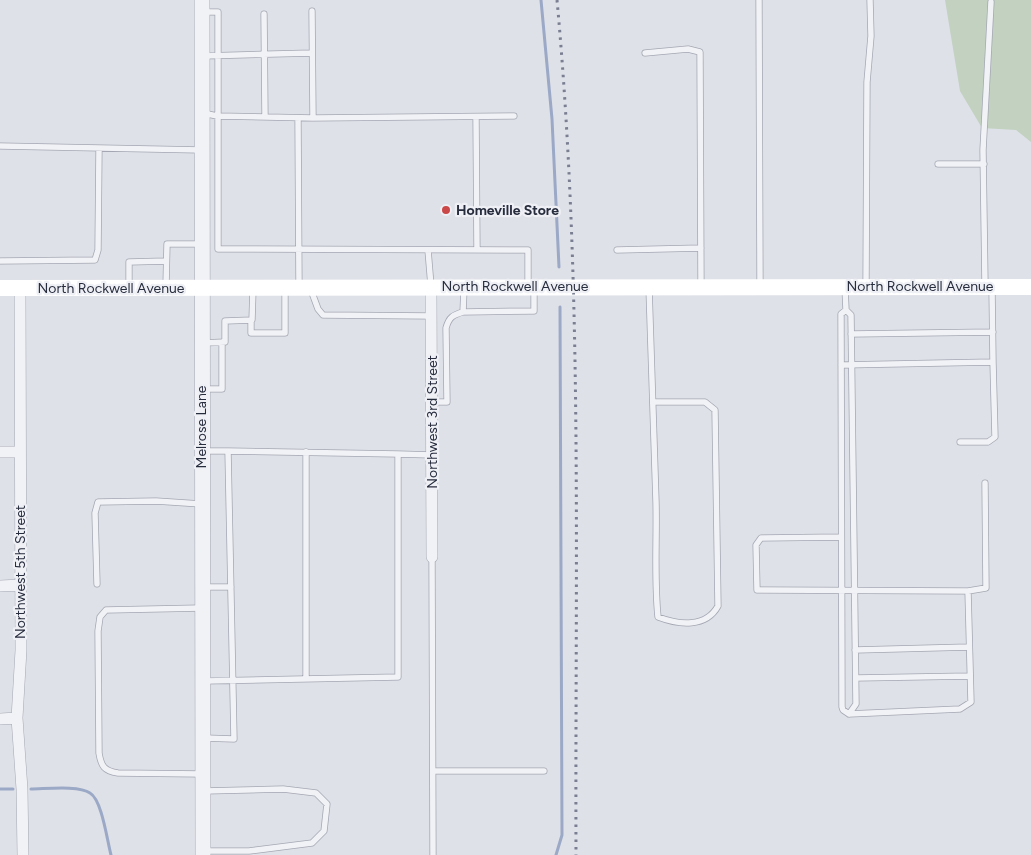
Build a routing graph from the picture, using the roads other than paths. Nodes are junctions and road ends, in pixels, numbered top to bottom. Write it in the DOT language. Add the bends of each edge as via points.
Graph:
graph roads {
  1 [pos="759,0"];
  2 [pos="870,0"];
  3 [pos="991,2"];
  4 [pos="202,6"];
  5 [pos="312,11"];
  6 [pos="264,14"];
  7 [pos="312,53"];
  8 [pos="645,53"];
  9 [pos="264,54"];
  10 [pos="201,56"];
  11 [pos="219,56"];
  12 [pos="201,112"];
  13 [pos="217,116"];
  14 [pos="514,116"];
  15 [pos="265,117"];
  16 [pos="476,117"];
  17 [pos="298,118"];
  18 [pos="313,118"];
  19 [pos="0,146"];
  20 [pos="99,149"];
  21 [pos="201,150"];
  22 [pos="938,164"];
  23 [pos="984,164"];
  24 [pos="201,210"];
  25 [pos="219,210"];
  26 [pos="201,248"];
  27 [pos="701,248"];
  28 [pos="218,249"];
  29 [pos="298,250"];
  30 [pos="428,250"];
  31 [pos="477,250"];
  32 [pos="617,250"];
  33 [pos="0,260"];
  34 [pos="166,261"];
  35 [pos="431,286"];
  36 [pos="464,286"];
  37 [pos="531,286"];
  38 [pos="649,286"];
  39 [pos="701,286"];
  40 [pos="760,286"];
  41 [pos="845,286"];
  42 [pos="866,286"];
  43 [pos="989,287"];
  44 [pos="1031,287"];
  45 [pos="0,288"];
  46 [pos="20,288"];
  47 [pos="129,288"];
  48 [pos="166,288"];
  49 [pos="201,288"];
  50 [pos="253,288"];
  51 [pos="298,288"];
  52 [pos="846,310"];
  53 [pos="463,312"];
  54 [pos="431,316"];
  55 [pos="251,320"];
  56 [pos="993,332"];
  57 [pos="851,334"];
  58 [pos="222,342"];
  59 [pos="200,343"];
  60 [pos="993,362"];
  61 [pos="852,365"];
  62 [pos="841,366"];
  63 [pos="200,389"];
  64 [pos="431,402"];
  65 [pos="653,402"];
  66 [pos="960,442"];
  67 [pos="201,451"];
  68 [pos="228,451"];
  69 [pos="0,452"];
  70 [pos="20,452"];
  71 [pos="306,452"];
  72 [pos="398,454"];
  73 [pos="432,455"];
  74 [pos="841,480"];
  75 [pos="853,480"];
  76 [pos="985,483"];
  77 [pos="201,504"];
  78 [pos="841,537"];
  79 [pos="432,557"];
  80 [pos="97,584"];
  81 [pos="20,585"];
  82 [pos="0,586"];
  83 [pos="201,587"];
  84 [pos="231,587"];
  85 [pos="842,591"];
  86 [pos="854,591"];
  87 [pos="968,592"];
  88 [pos="201,608"];
  89 [pos="969,647"];
  90 [pos="855,650"];
  91 [pos="970,676"];
  92 [pos="856,678"];
  93 [pos="306,679"];
  94 [pos="202,681"];
  95 [pos="233,681"];
  96 [pos="849,714"];
  97 [pos="17,718"];
  98 [pos="0,719"];
  99 [pos="202,738"];
  100 [pos="433,771"];
  101 [pos="544,771"];
  102 [pos="202,774"];
  103 [pos="202,791"];
  104 [pos="202,853"];
  105 [pos="23,855"];
  106 [pos="433,855"];
  1 -- 40 [label="lane"];
  2 -- 42 [label="lane"];
  3 -- 23 [label="lane"];
  4 -- 10 [label="street, Melrose Lane"];
  4 -- 11 [label="lane" via="218,12"];
  5 -- 7 [label="lane"];
  6 -- 9 [label="lane"];
  7 -- 9 [label="lane"];
  7 -- 18 [label="lane"];
  8 -- 27 [label="lane" via="688,49 700,52"];
  9 -- 11 [label="lane"];
  9 -- 15 [label="lane"];
  10 -- 11 [label="lane"];
  10 -- 12 [label="street, Melrose Lane"];
  11 -- 13 [label="lane"];
  12 -- 13 [label="lane"];
  12 -- 21 [label="street, Melrose Lane"];
  13 -- 15 [label="lane"];
  13 -- 25 [label="lane"];
  14 -- 16 [label="lane"];
  15 -- 17 [label="lane"];
  16 -- 18 [label="lane"];
  16 -- 31 [label="lane"];
  17 -- 18 [label="lane"];
  17 -- 29 [label="lane"];
  19 -- 20 [label="lane"];
  20 -- 21 [label="lane"];
  20 -- 33 [label="lane" via="98,250 95,260"];
  21 -- 24 [label="street, Melrose Lane"];
  22 -- 23 [label="lane"];
  23 -- 43 [label="lane"];
  24 -- 25 [label="lane"];
  24 -- 26 [label="street, Melrose Lane"];
  25 -- 28 [label="lane"];
  26 -- 28 [label="lane"];
  26 -- 34 [label="lane" via="167,244"];
  26 -- 49 [label="street, Melrose Lane"];
  27 -- 32 [label="lane"];
  27 -- 39 [label="lane"];
  28 -- 29 [label="lane"];
  29 -- 30 [label="lane"];
  29 -- 51 [label="lane"];
  30 -- 31 [label="lane"];
  30 -- 35 [label="lane"];
  31 -- 37 [label="lane" via="528,250"];
  34 -- 47 [label="lane" via="128,262"];
  34 -- 48 [label="lane"];
  35 -- 36 [label="main road, North Rockwell Avenue"];
  35 -- 51 [label="main road, North Rockwell Avenue"];
  35 -- 54 [label="street, Northwest 3rd Street"];
  36 -- 37 [label="main road, North Rockwell Avenue"];
  36 -- 53 [label="lane"];
  37 -- 38 [label="main road, North Rockwell Avenue"];
  37 -- 53 [label="lane" via="534,311"];
  38 -- 39 [label="main road, North Rockwell Avenue"];
  38 -- 65 [label="lane"];
  39 -- 40 [label="main road, North Rockwell Avenue"];
  40 -- 41 [label="main road, North Rockwell Avenue"];
  41 -- 42 [label="main road, North Rockwell Avenue"];
  41 -- 52 [label="lane"];
  42 -- 43 [label="main road, North Rockwell Avenue"];
  43 -- 44 [label="main road, North Rockwell Avenue"];
  43 -- 56 [label="lane"];
  45 -- 46 [label="main road, North Rockwell Avenue"];
  46 -- 47 [label="main road, North Rockwell Avenue"];
  46 -- 70 [label="street, Northwest 5th Street"];
  47 -- 48 [label="main road, North Rockwell Avenue"];
  48 -- 49 [label="main road, North Rockwell Avenue"];
  49 -- 50 [label="main road, North Rockwell Avenue"];
  49 -- 59 [label="street, Melrose Lane"];
  50 -- 51 [label="main road, North Rockwell Avenue"];
  50 -- 55 [label="lane"];
  51 -- 54 [label="lane" via="323,315"];
  51 -- 55 [label="lane" via="285,333 252,333"];
  52 -- 57 [label="lane" via="852,315"];
  52 -- 62 [label="lane" via="841,314"];
  53 -- 64 [label="lane" via="452,315 446,328 448,402"];
  54 -- 64 [label="street, Northwest 3rd Street"];
  55 -- 58 [label="lane" via="225,321 225,342"];
  56 -- 57 [label="lane"];
  56 -- 60 [label="lane"];
  57 -- 61 [label="lane"];
  58 -- 59 [label="lane"];
  58 -- 63 [label="lane" via="222,389"];
  59 -- 63 [label="street, Melrose Lane"];
  60 -- 61 [label="lane"];
  60 -- 66 [label="lane" via="995,436 988,442"];
  61 -- 62 [label="lane"];
  61 -- 75 [label="lane"];
  62 -- 74 [label="lane"];
  63 -- 67 [label="street, Melrose Lane"];
  64 -- 73 [label="street, Northwest 3rd Street"];
  65 -- 65 [label="lane" via="658,616 671,622 703,622 713,615 718,606 716,410 705,402"];
  67 -- 68 [label="lane"];
  67 -- 77 [label="street, Melrose Lane"];
  68 -- 71 [label="lane"];
  68 -- 84 [label="lane"];
  69 -- 70 [label="street"];
  70 -- 81 [label="street, Northwest 5th Street"];
  71 -- 72 [label="lane"];
  71 -- 93 [label="lane"];
  72 -- 73 [label="lane"];
  72 -- 93 [label="lane" via="398,677"];
  73 -- 79 [label="street, Northwest 3rd Street"];
  74 -- 75 [label="lane"];
  74 -- 78 [label="lane"];
  75 -- 86 [label="lane"];
  76 -- 87 [label="lane" via="986,588"];
  77 -- 80 [label="lane" via="98,502 95,513"];
  77 -- 83 [label="street, Melrose Lane"];
  78 -- 85 [label="lane"];
  78 -- 85 [label="lane" via="761,538 756,546 756,586 760,592"];
  79 -- 100 [label="lane"];
  81 -- 82 [label="street"];
  81 -- 97 [label="street, Northwest 5th Street"];
  83 -- 84 [label="lane"];
  83 -- 88 [label="street, Melrose Lane"];
  84 -- 95 [label="lane"];
  85 -- 86 [label="lane"];
  85 -- 96 [label="lane" via="842,707"];
  86 -- 87 [label="lane"];
  86 -- 90 [label="lane"];
  87 -- 89 [label="lane"];
  88 -- 94 [label="street, Melrose Lane"];
  88 -- 102 [label="lane" via="106,610 100,617 98,631 101,766 118,773"];
  89 -- 90 [label="lane"];
  89 -- 91 [label="lane"];
  90 -- 92 [label="lane"];
  91 -- 92 [label="lane"];
  91 -- 96 [label="lane" via="970,702 960,709"];
  92 -- 96 [label="lane" via="856,704"];
  93 -- 95 [label="lane"];
  94 -- 95 [label="lane"];
  94 -- 99 [label="street, Melrose Lane"];
  95 -- 99 [label="lane" via="234,739"];
  97 -- 98 [label="street"];
  97 -- 105 [label="street, Northwest 5th Street"];
  99 -- 102 [label="street, Melrose Lane"];
  100 -- 101 [label="lane"];
  100 -- 106 [label="lane"];
  102 -- 103 [label="street, Melrose Lane"];
  103 -- 104 [label="street, Melrose Lane"];
  103 -- 104 [label="lane" via="300,791 316,793 327,804 324,831 312,843"];
}
